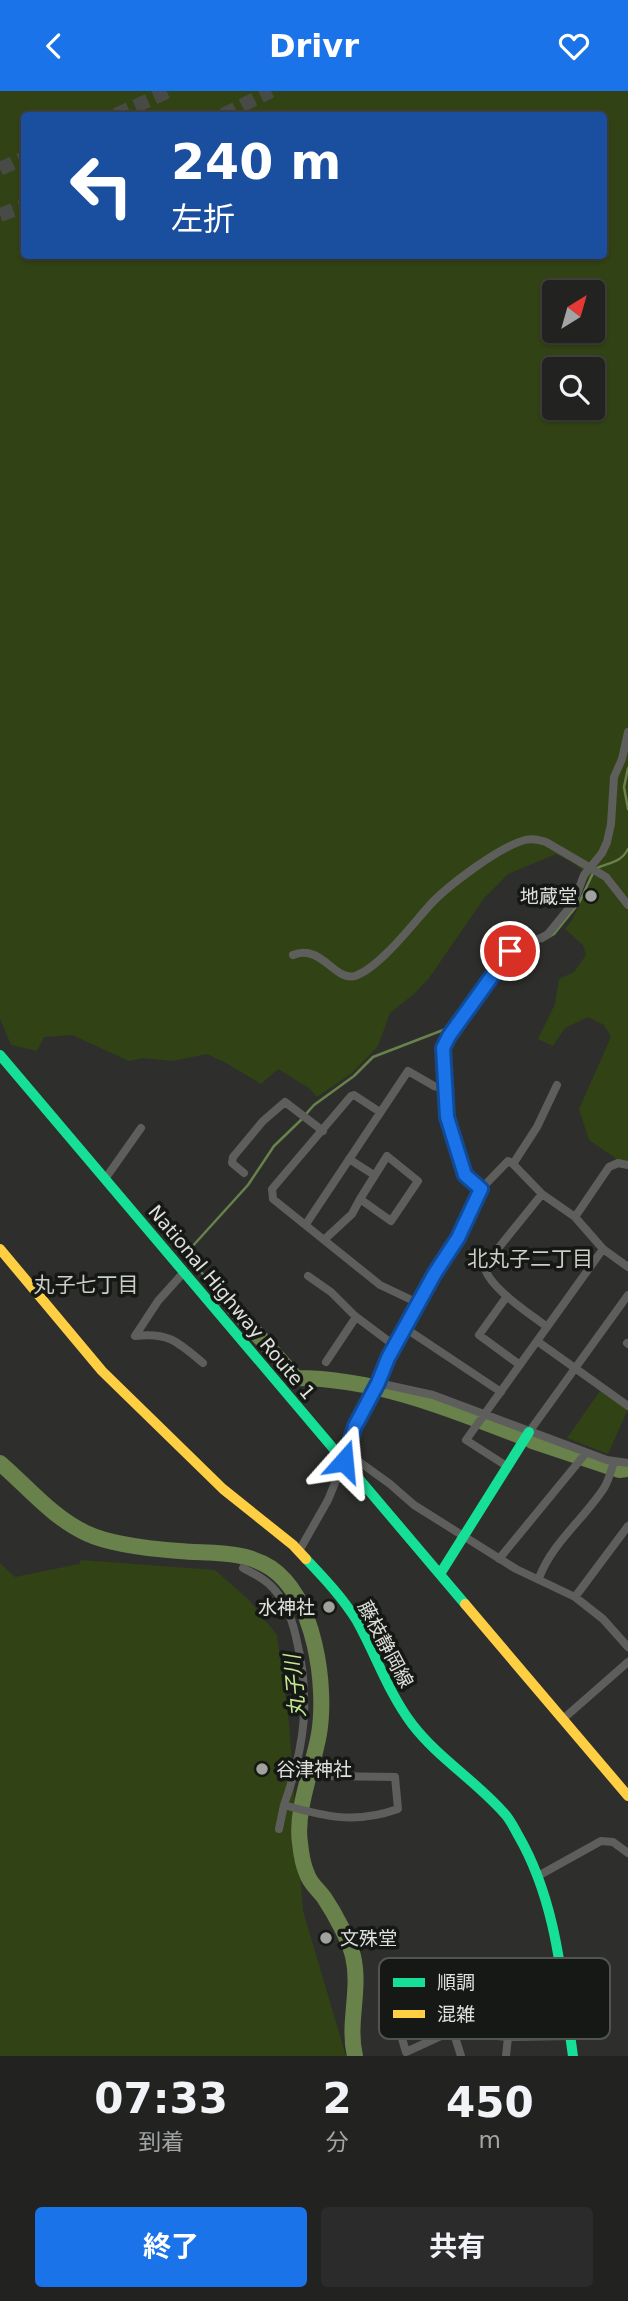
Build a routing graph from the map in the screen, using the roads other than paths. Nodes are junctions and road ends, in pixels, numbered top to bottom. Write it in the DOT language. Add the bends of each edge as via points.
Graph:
graph roads {
  1 [pos="628,732"];
  2 [pos="589,868"];
  3 [pos="628,905"];
  4 [pos="293,955"];
  5 [pos="0,1055"];
  6 [pos="444,1080"];
  7 [pos="557,1085"];
  8 [pos="380,1112"];
  9 [pos="141,1128"];
  10 [pos="323,1131"];
  11 [pos="349,1159"];
  12 [pos="513,1164"];
  13 [pos="628,1165"];
  14 [pos="244,1173"];
  15 [pos="374,1175"];
  16 [pos="105,1179"];
  17 [pos="481,1189"];
  18 [pos="542,1194"];
  19 [pos="360,1199"];
  20 [pos="575,1217"];
  21 [pos="306,1224"];
  22 [pos="325,1239"];
  23 [pos="0,1248"];
  24 [pos="603,1249"];
  25 [pos="628,1267"];
  26 [pos="184,1272"];
  27 [pos="308,1276"];
  28 [pos="228,1293"];
  29 [pos="628,1295"];
  30 [pos="507,1296"];
  31 [pos="216,1303"];
  32 [pos="418,1303"];
  33 [pos="356,1317"];
  34 [pos="547,1327"];
  35 [pos="405,1328"];
  36 [pos="537,1341"];
  37 [pos="395,1346"];
  38 [pos="326,1362"];
  39 [pos="203,1363"];
  40 [pos="520,1365"];
  41 [pos="575,1368"];
  42 [pos="376,1387"];
  43 [pos="501,1392"];
  44 [pos="628,1406"];
  45 [pos="482,1419"];
  46 [pos="529,1432"];
  47 [pos="586,1453"];
  48 [pos="345,1457"];
  49 [pos="614,1462"];
  50 [pos="628,1463"];
  51 [pos="508,1467"];
  52 [pos="628,1526"];
  53 [pos="464,1536"];
  54 [pos="299,1551"];
  55 [pos="499,1559"];
  56 [pos="243,1568"];
  57 [pos="440,1574"];
  58 [pos="539,1579"];
  59 [pos="575,1597"];
  60 [pos="628,1647"];
  61 [pos="628,1662"];
  62 [pos="563,1719"];
  63 [pos="327,1776"];
  64 [pos="628,1796"];
  65 [pos="286,1805"];
  66 [pos="279,1829"];
  67 [pos="628,1853"];
  68 [pos="538,1876"];
  69 [pos="559,1958"];
  70 [pos="402,2039"];
  71 [pos="435,2039"];
  72 [pos="456,2039"];
  73 [pos="461,2056"];
  1 -- 2 [label="street" via="614,778 607,842"];
  2 -- 3 [label="street" via="606,877"];
  2 -- 4 [label="street" via="546,842 526,840 501,851 443,893 357,975 348,976 314,954"];
  2 -- 6 [label="street" via="578,896 555,927 543,938 523,942 510,951 449,1036 443,1048"];
  5 -- 16 [label="main road, National Highway Route 1"];
  6 -- 8 [label="street" via="437,1087 408,1071"];
  6 -- 17 [label="street" via="447,1117 465,1175"];
  7 -- 12 [label="street"];
  8 -- 10 [label="street" via="354,1095"];
  8 -- 11 [label="street"];
  9 -- 16 [label="street"];
  10 -- 14 [label="street" via="285,1102 233,1157 232,1163"];
  10 -- 21 [label="street" via="272,1189 274,1199"];
  11 -- 15 [label="street"];
  11 -- 21 [label="street"];
  12 -- 17 [label="street" via="508,1161"];
  12 -- 18 [label="street"];
  13 -- 20 [label="street" via="609,1167"];
  15 -- 19 [label="street"];
  15 -- 19 [label="street" via="387,1156 418,1181 391,1221"];
  16 -- 26 [label="main road, National Highway Route 1"];
  17 -- 32 [label="street" via="458,1238"];
  18 -- 20 [label="street"];
  18 -- 30 [label="street" via="485,1262 486,1273"];
  19 -- 22 [label="street" via="352,1215"];
  20 -- 24 [label="street"];
  21 -- 22 [label="street"];
  22 -- 32 [label="street" via="380,1285"];
  23 -- 54 [label="main road, 藤枝静岡線" via="102,1371 223,1489"];
  24 -- 25 [label="street"];
  24 -- 34 [label="street"];
  26 -- 31 [label="main road, National Highway Route 1"];
  26 -- 39 [label="street" via="135,1336 155,1333 175,1339"];
  27 -- 33 [label="street"];
  28 -- 31 [label="street"];
  29 -- 41 [label="street"];
  30 -- 34 [label="street"];
  30 -- 40 [label="street" via="479,1335"];
  31 -- 48 [label="main road, National Highway Route 1"];
  32 -- 35 [label="street"];
  33 -- 37 [label="street"];
  33 -- 38 [label="street"];
  34 -- 36 [label="street"];
  35 -- 37 [label="street"];
  35 -- 43 [label="street"];
  36 -- 40 [label="street"];
  36 -- 41 [label="street"];
  37 -- 42 [label="street"];
  40 -- 43 [label="street"];
  41 -- 44 [label="street"];
  41 -- 46 [label="street"];
  42 -- 45 [label="street" via="433,1395"];
  42 -- 48 [label="street"];
  43 -- 45 [label="street"];
  45 -- 46 [label="street"];
  45 -- 51 [label="street" via="466,1440"];
  46 -- 47 [label="street"];
  46 -- 51 [label="main road"];
  47 -- 49 [label="street"];
  47 -- 55 [label="street"];
  48 -- 53 [label="street"];
  48 -- 54 [label="street" via="328,1500"];
  48 -- 57 [label="main road, National Highway Route 1"];
  49 -- 50 [label="street"];
  49 -- 58 [label="street" via="604,1487 552,1553"];
  51 -- 53 [label="main road"];
  52 -- 59 [label="street"];
  53 -- 55 [label="street"];
  53 -- 57 [label="main road"];
  54 -- 68 [label="main road, 藤枝静岡線" via="348,1608 414,1725 506,1814"];
  55 -- 58 [label="street"];
  56 -- 65 [label="street" via="271,1586 282,1600 301,1660 305,1685 302,1737"];
  57 -- 62 [label="main road, National Highway Route 1"];
  58 -- 59 [label="street"];
  59 -- 60 [label="street"];
  61 -- 62 [label="street"];
  62 -- 64 [label="main road, National Highway Route 1"];
  63 -- 65 [label="street" via="395,1777 398,1809 353,1819"];
  65 -- 66 [label="street"];
  67 -- 68 [label="street" via="613,1842 601,1841"];
  68 -- 69 [label="main road, 藤枝静岡線"];
  70 -- 71 [label="street" via="407,2052"];
  72 -- 73 [label="street"];
}
